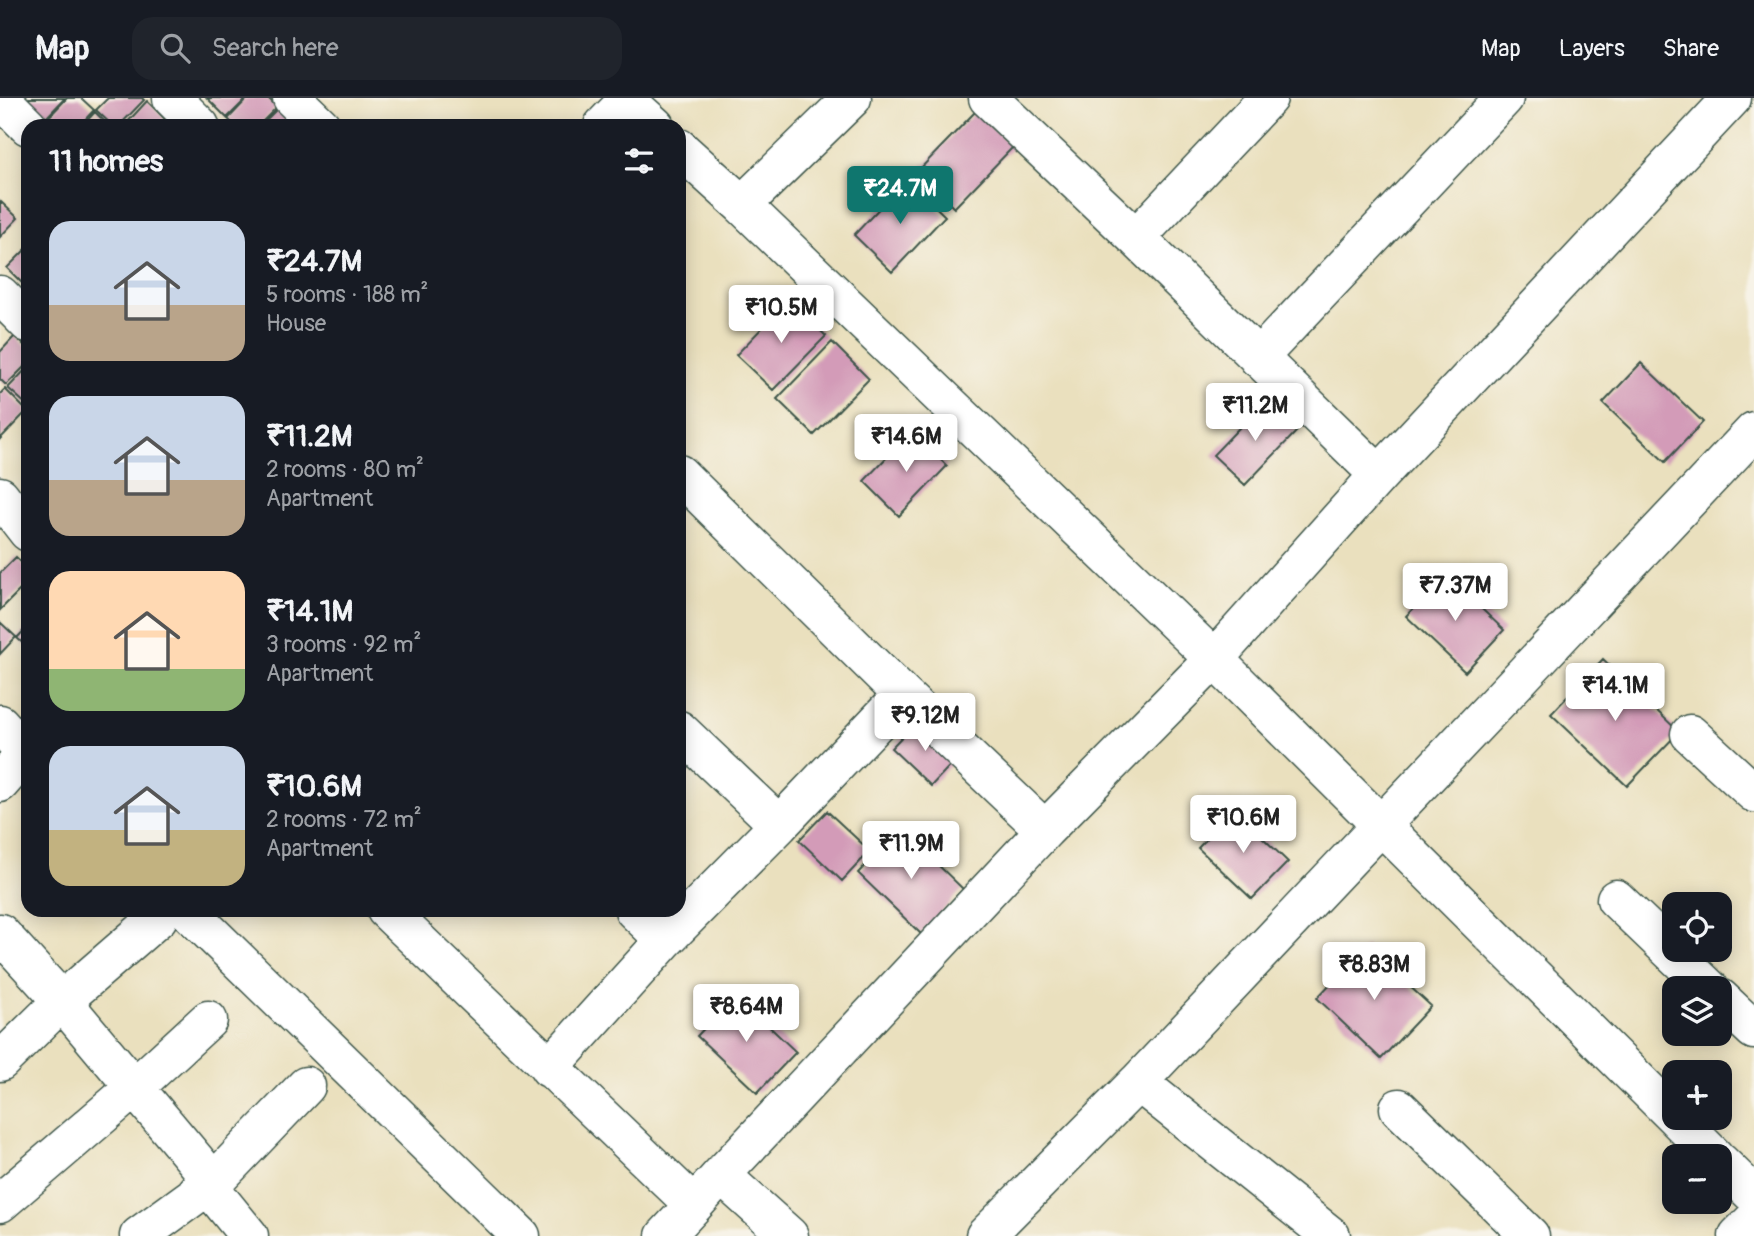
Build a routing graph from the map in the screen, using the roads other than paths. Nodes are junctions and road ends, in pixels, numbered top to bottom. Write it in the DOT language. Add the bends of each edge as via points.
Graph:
graph roads {
  1 [pos="0,98"];
  2 [pos="172,98"];
  3 [pos="292,98"];
  4 [pos="852,98"];
  5 [pos="988,98"];
  6 [pos="1268,98"];
  7 [pos="1504,98"];
  8 [pos="1732,98"];
  9 [pos="618,108"];
  10 [pos="21,119"];
  11 [pos="193,119"];
  12 [pos="314,119"];
  13 [pos="641,119"];
  14 [pos="686,154"];
  15 [pos="742,205"];
  16 [pos="1136,238"];
  17 [pos="0,295"];
  18 [pos="21,316"];
  19 [pos="1258,358"];
  20 [pos="1754,431"];
  21 [pos="1379,475"];
  22 [pos="686,481"];
  23 [pos="0,496"];
  24 [pos="21,523"];
  25 [pos="1214,659"];
  26 [pos="903,695"];
  27 [pos="0,723"];
  28 [pos="1690,734"];
  29 [pos="686,737"];
  30 [pos="21,746"];
  31 [pos="21,760"];
  32 [pos="0,783"];
  33 [pos="1754,793"];
  34 [pos="779,825"];
  35 [pos="1381,825"];
  36 [pos="1045,830"];
  37 [pos="1616,899"];
  38 [pos="169,917"];
  39 [pos="176,917"];
  40 [pos="393,917"];
  41 [pos="641,917"];
  42 [pos="0,933"];
  43 [pos="665,940"];
  44 [pos="1696,976"];
  45 [pos="62,1001"];
  46 [pos="1732,1009"];
  47 [pos="208,1020"];
  48 [pos="1754,1030"];
  49 [pos="0,1062"];
  50 [pos="549,1068"];
  51 [pos="1138,1082"];
  52 [pos="306,1086"];
  53 [pos="134,1088"];
  54 [pos="1662,1103"];
  55 [pos="1399,1108"];
  56 [pos="1689,1130"];
  57 [pos="1702,1144"];
  58 [pos="1732,1174"];
  59 [pos="721,1175"];
  60 [pos="207,1185"];
  61 [pos="1754,1195"];
  62 [pos="0,1203"];
  63 [pos="694,1205"];
  64 [pos="1754,1220"];
  65 [pos="139,1236"];
  66 [pos="249,1236"];
  67 [pos="521,1236"];
  68 [pos="666,1236"];
  69 [pos="789,1236"];
  70 [pos="985,1236"];
  71 [pos="1331,1236"];
  72 [pos="1530,1236"];
  73 [pos="1738,1236"];
  1 -- 10 [label="street"];
  2 -- 11 [label="street"];
  3 -- 12 [label="street"];
  4 -- 15 [label="street"];
  5 -- 16 [label="street"];
  6 -- 16 [label="street"];
  7 -- 19 [label="street"];
  8 -- 21 [label="street"];
  9 -- 13 [label="street"];
  14 -- 15 [label="street"];
  15 -- 25 [label="street"];
  16 -- 19 [label="street"];
  17 -- 18 [label="street"];
  19 -- 21 [label="street"];
  20 -- 35 [label="street"];
  21 -- 25 [label="street"];
  22 -- 26 [label="street"];
  23 -- 24 [label="street"];
  25 -- 35 [label="street"];
  25 -- 36 [label="street"];
  26 -- 34 [label="street"];
  26 -- 36 [label="street"];
  27 -- 30 [label="street"];
  28 -- 33 [label="street"];
  29 -- 34 [label="street"];
  31 -- 32 [label="street"];
  34 -- 43 [label="street"];
  35 -- 51 [label="street"];
  35 -- 54 [label="street"];
  36 -- 59 [label="street"];
  37 -- 44 [label="street"];
  38 -- 45 [label="street"];
  39 -- 67 [label="street"];
  40 -- 50 [label="street"];
  41 -- 43 [label="street"];
  42 -- 45 [label="street"];
  43 -- 50 [label="street"];
  45 -- 49 [label="street"];
  45 -- 53 [label="street"];
  46 -- 48 [label="street"];
  47 -- 53 [label="street"];
  50 -- 63 [label="street"];
  51 -- 70 [label="street"];
  51 -- 71 [label="street"];
  52 -- 60 [label="street"];
  53 -- 60 [label="street" via="202,1168"];
  53 -- 62 [label="street"];
  55 -- 72 [label="street"];
  56 -- 57 [label="street"];
  58 -- 61 [label="street"];
  59 -- 63 [label="street"];
  59 -- 69 [label="street"];
  60 -- 65 [label="street"];
  60 -- 66 [label="street"];
  63 -- 68 [label="street"];
  64 -- 73 [label="street"];
}
